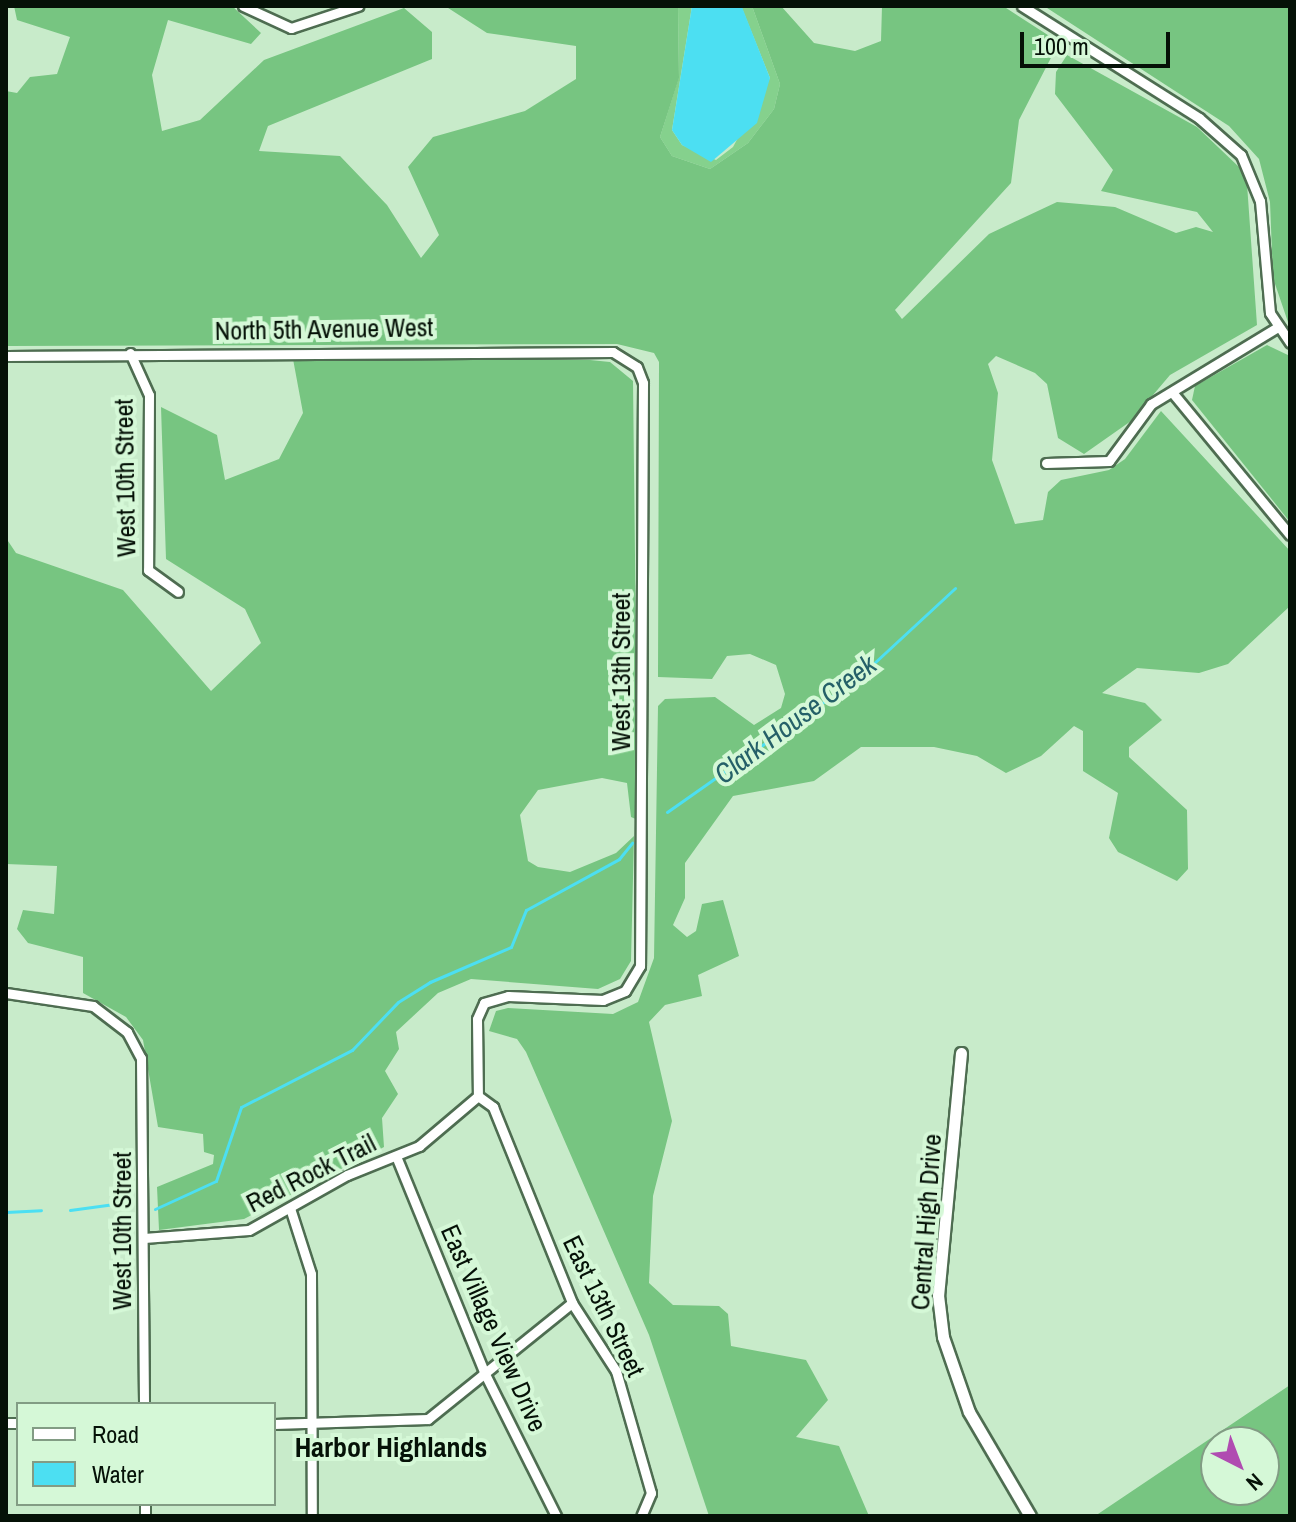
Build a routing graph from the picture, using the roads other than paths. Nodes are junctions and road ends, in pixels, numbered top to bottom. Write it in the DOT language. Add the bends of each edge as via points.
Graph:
graph roads {
  1 [pos="243,6"];
  2 [pos="358,6"];
  3 [pos="1022,6"];
  4 [pos="1276,328"];
  5 [pos="1290,343"];
  6 [pos="130,353"];
  7 [pos="6,356"];
  8 [pos="637,367"];
  9 [pos="1172,392"];
  10 [pos="1046,463"];
  11 [pos="1290,535"];
  12 [pos="178,592"];
  13 [pos="6,993"];
  14 [pos="961,1053"];
  15 [pos="478,1096"];
  16 [pos="396,1156"];
  17 [pos="290,1208"];
  18 [pos="144,1238"];
  19 [pos="572,1303"];
  20 [pos="484,1372"];
  21 [pos="144,1402"];
  22 [pos="276,1424"];
  23 [pos="312,1424"];
  24 [pos="312,1516"];
  25 [pos="556,1516"];
  26 [pos="641,1516"];
  27 [pos="1030,1516"];
  1 -- 2 [label="street" via="291,28"];
  3 -- 4 [label="street" via="1199,118 1241,155 1260,201 1260,264"];
  4 -- 5 [label="street"];
  4 -- 9 [label="street"];
  6 -- 7 [label="street, North 5th Avenue West"];
  6 -- 8 [label="street, North 5th Avenue West" via="613,352"];
  6 -- 12 [label="street, West 10th Street" via="149,395 148,570"];
  8 -- 15 [label="street, West 13th Street" via="643,383 644,876 637,978 603,1000 490,998 477,1019"];
  9 -- 10 [label="street" via="1151,404 1109,461"];
  9 -- 11 [label="street"];
  13 -- 18 [label="street, West 10th Street" via="93,1006 127,1032 141,1058"];
  14 -- 27 [label="street, Central High Drive" via="938,1295 943,1337 969,1412"];
  15 -- 16 [label="street, Red Rock Trail" via="439,1134"];
  15 -- 19 [label="street, East 13th Street" via="493,1107"];
  16 -- 17 [label="street, Red Rock Trail"];
  16 -- 20 [label="street, East Village View Drive"];
  17 -- 18 [label="street, Red Rock Trail" via="232,1235"];
  17 -- 23 [label="street" via="311,1274"];
  18 -- 21 [label="street, West 10th Street"];
  19 -- 20 [label="street"];
  19 -- 26 [label="street, East 13th Street" via="616,1371 652,1502"];
  20 -- 23 [label="street" via="419,1423"];
  20 -- 25 [label="street, East Village View Drive"];
  22 -- 23 [label="street"];
  23 -- 24 [label="street"];
}
